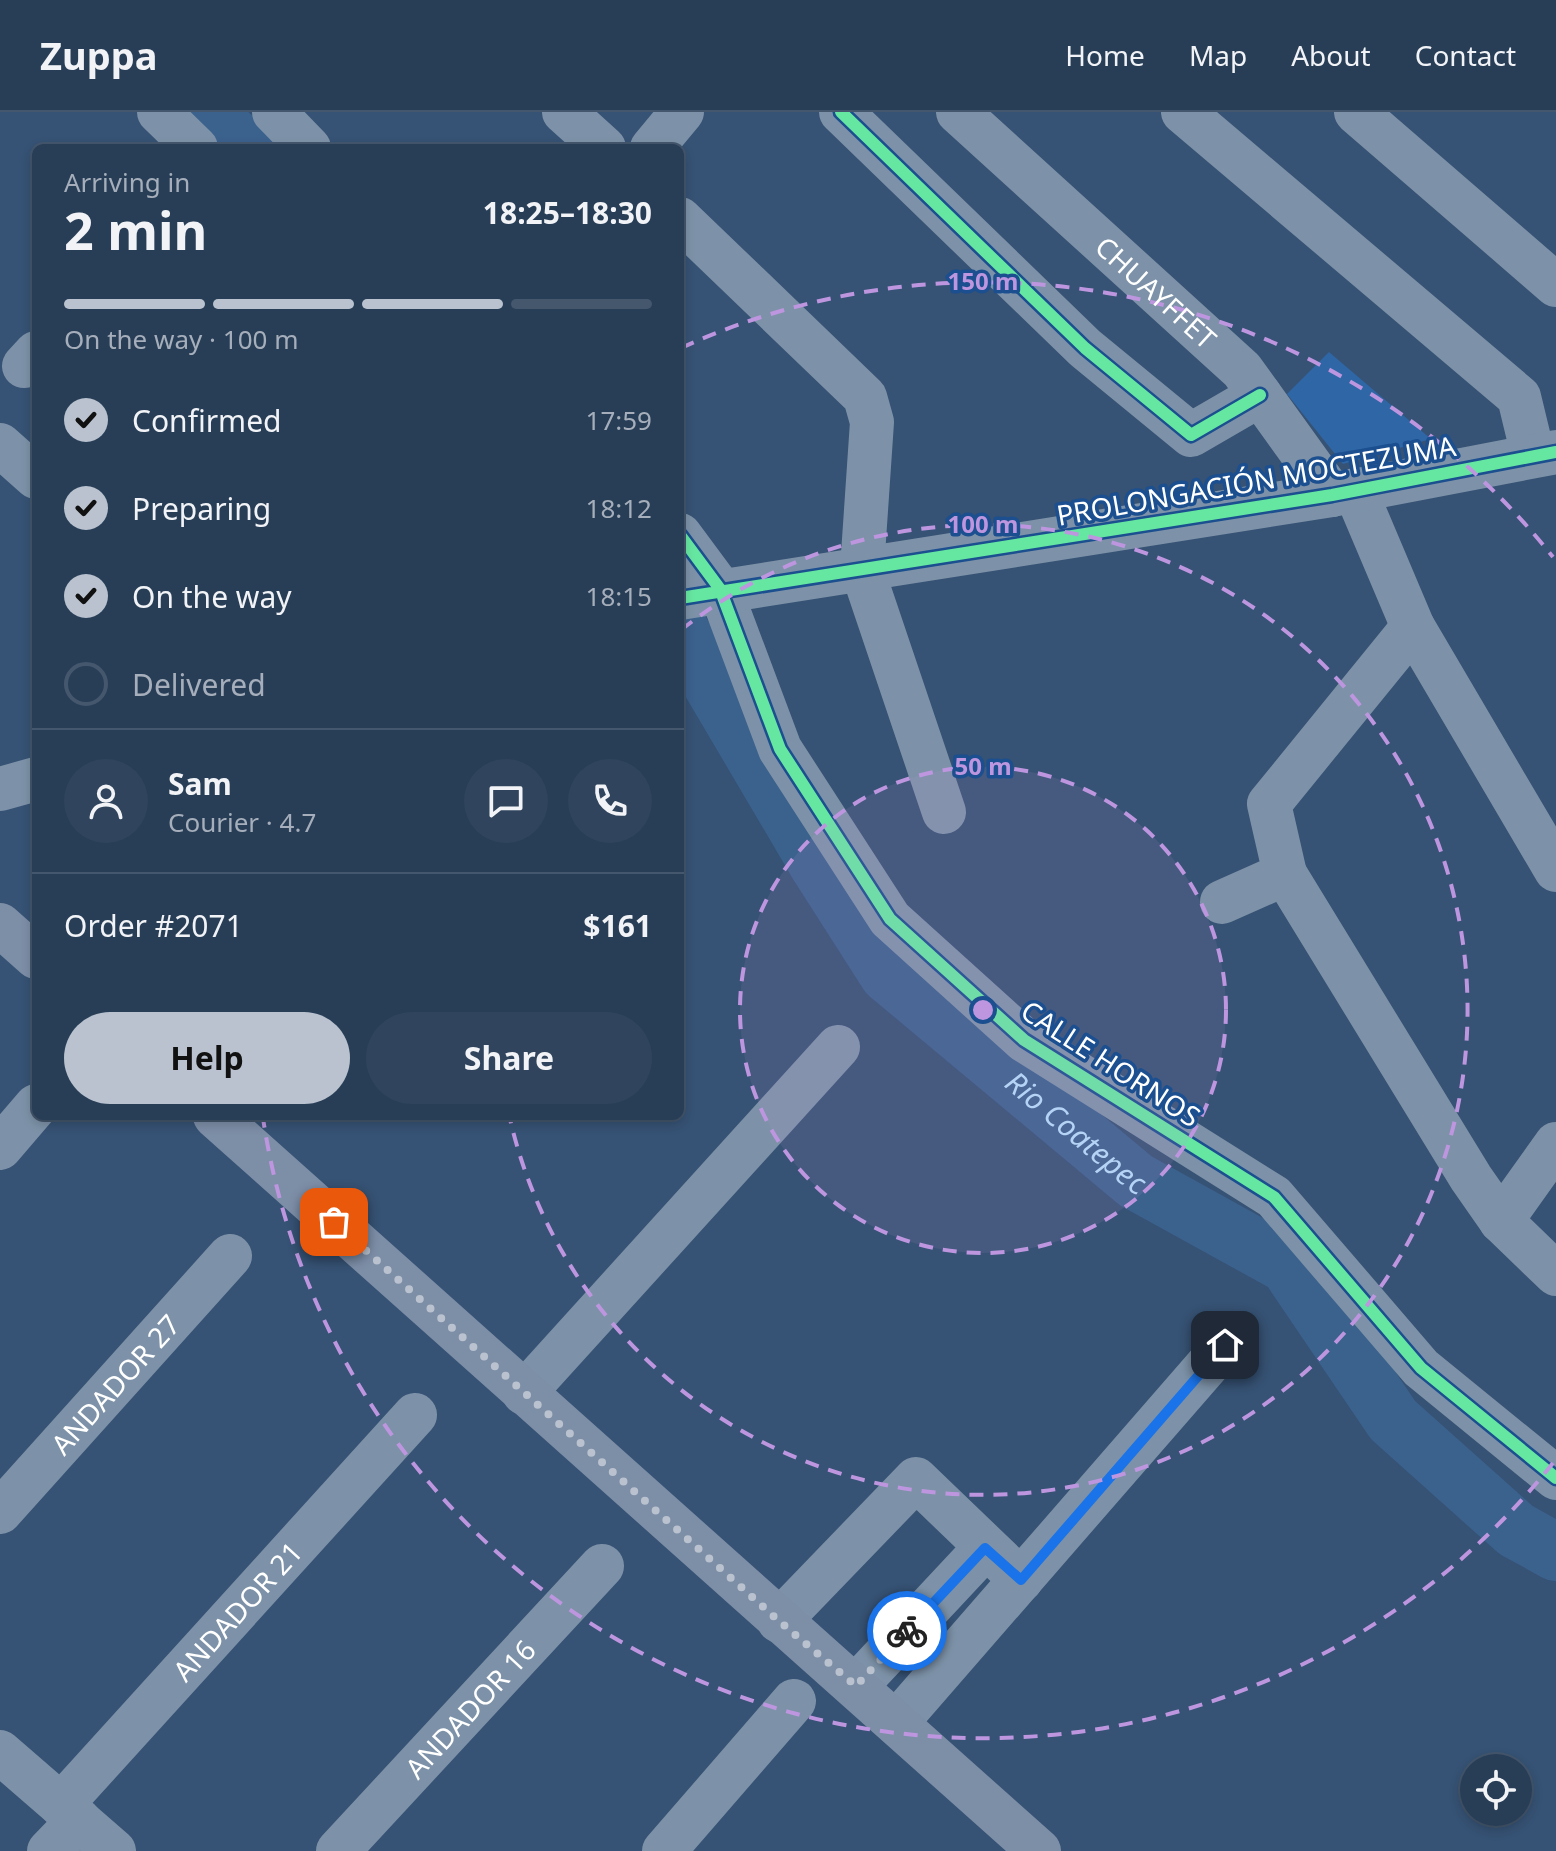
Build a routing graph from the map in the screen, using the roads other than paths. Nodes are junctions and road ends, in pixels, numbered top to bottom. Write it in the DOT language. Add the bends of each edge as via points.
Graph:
graph roads {
  1 [pos="159,112"];
  2 [pos="274,112"];
  3 [pos="564,112"];
  4 [pos="682,112"];
  5 [pos="841,112"];
  6 [pos="958,112"];
  7 [pos="1183,112"];
  8 [pos="1356,112"];
  9 [pos="192,144"];
  10 [pos="305,144"];
  11 [pos="600,144"];
  12 [pos="655,144"];
  13 [pos="684,223"];
  14 [pos="1556,285"];
  15 [pos="1260,395"];
  16 [pos="0,445"];
  17 [pos="1544,454"];
  18 [pos="32,473"];
  19 [pos="1343,492"];
  20 [pos="684,546"];
  21 [pos="862,569"];
  22 [pos="701,593"];
  23 [pos="1413,627"];
  24 [pos="32,780"];
  25 [pos="0,789"];
  26 [pos="944,812"];
  27 [pos="1556,870"];
  28 [pos="1285,874"];
  29 [pos="1222,902"];
  30 [pos="0,925"];
  31 [pos="32,953"];
  32 [pos="838,1047"];
  33 [pos="32,1111"];
  34 [pos="219,1120"];
  35 [pos="1556,1144"];
  36 [pos="0,1148"];
  37 [pos="1501,1221"];
  38 [pos="230,1256"];
  39 [pos="1556,1274"];
  40 [pos="1225,1345"];
  41 [pos="524,1393"];
  42 [pos="415,1415"];
  43 [pos="1556,1478"];
  44 [pos="0,1512"];
  45 [pos="985,1548"];
  46 [pos="602,1566"];
  47 [pos="1021,1580"];
  48 [pos="779,1621"];
  49 [pos="856,1686"];
  50 [pos="794,1701"];
  51 [pos="896,1723"];
  52 [pos="0,1752"];
  53 [pos="63,1825"];
  54 [pos="114,1851"];
  55 [pos="338,1851"];
  56 [pos="664,1851"];
  57 [pos="1039,1851"];
  1 -- 9 [label="street"];
  2 -- 10 [label="street"];
  3 -- 11 [label="street"];
  4 -- 12 [label="street"];
  5 -- 15 [label="street" via="1085,348 1191,435"];
  6 -- 15 [label="street, CHUAYFFET" via="1242,370"];
  7 -- 17 [label="street" via="1519,397"];
  8 -- 14 [label="street"];
  13 -- 21 [label="street" via="865,397 872,422"];
  15 -- 19 [label="street, CHUAYFFET"];
  16 -- 18 [label="street"];
  17 -- 19 [label="street, PROLONGACIÓN MOCTEZUMA"];
  19 -- 21 [label="street, PROLONGACIÓN MOCTEZUMA"];
  19 -- 23 [label="street, CHUAYFFET"];
  20 -- 22 [label="street, CALLE HORNOS"];
  21 -- 22 [label="street, PROLONGACIÓN MOCTEZUMA"];
  21 -- 26 [label="street"];
  22 -- 43 [label="street, CALLE HORNOS" via="780,749 890,919 1024,1040 1274,1197 1421,1368"];
  23 -- 27 [label="street, CHUAYFFET"];
  23 -- 28 [label="street" via="1269,804"];
  24 -- 25 [label="street"];
  28 -- 29 [label="street"];
  28 -- 37 [label="street"];
  30 -- 31 [label="main road"];
  32 -- 41 [label="street"];
  33 -- 36 [label="street"];
  34 -- 41 [label="main road"];
  35 -- 37 [label="street"];
  37 -- 39 [label="street"];
  38 -- 44 [label="street, ANDADOR 27"];
  40 -- 47 [label="street"];
  41 -- 48 [label="main road"];
  42 -- 53 [label="street, ANDADOR 21"];
  45 -- 47 [label="street"];
  45 -- 48 [label="street" via="916,1479"];
  45 -- 49 [label="street"];
  46 -- 55 [label="street, ANDADOR 16"];
  47 -- 51 [label="street"];
  48 -- 49 [label="main road"];
  49 -- 51 [label="main road"];
  50 -- 56 [label="street"];
  51 -- 57 [label="main road"];
  52 -- 53 [label="street"];
  53 -- 54 [label="street"];
}
